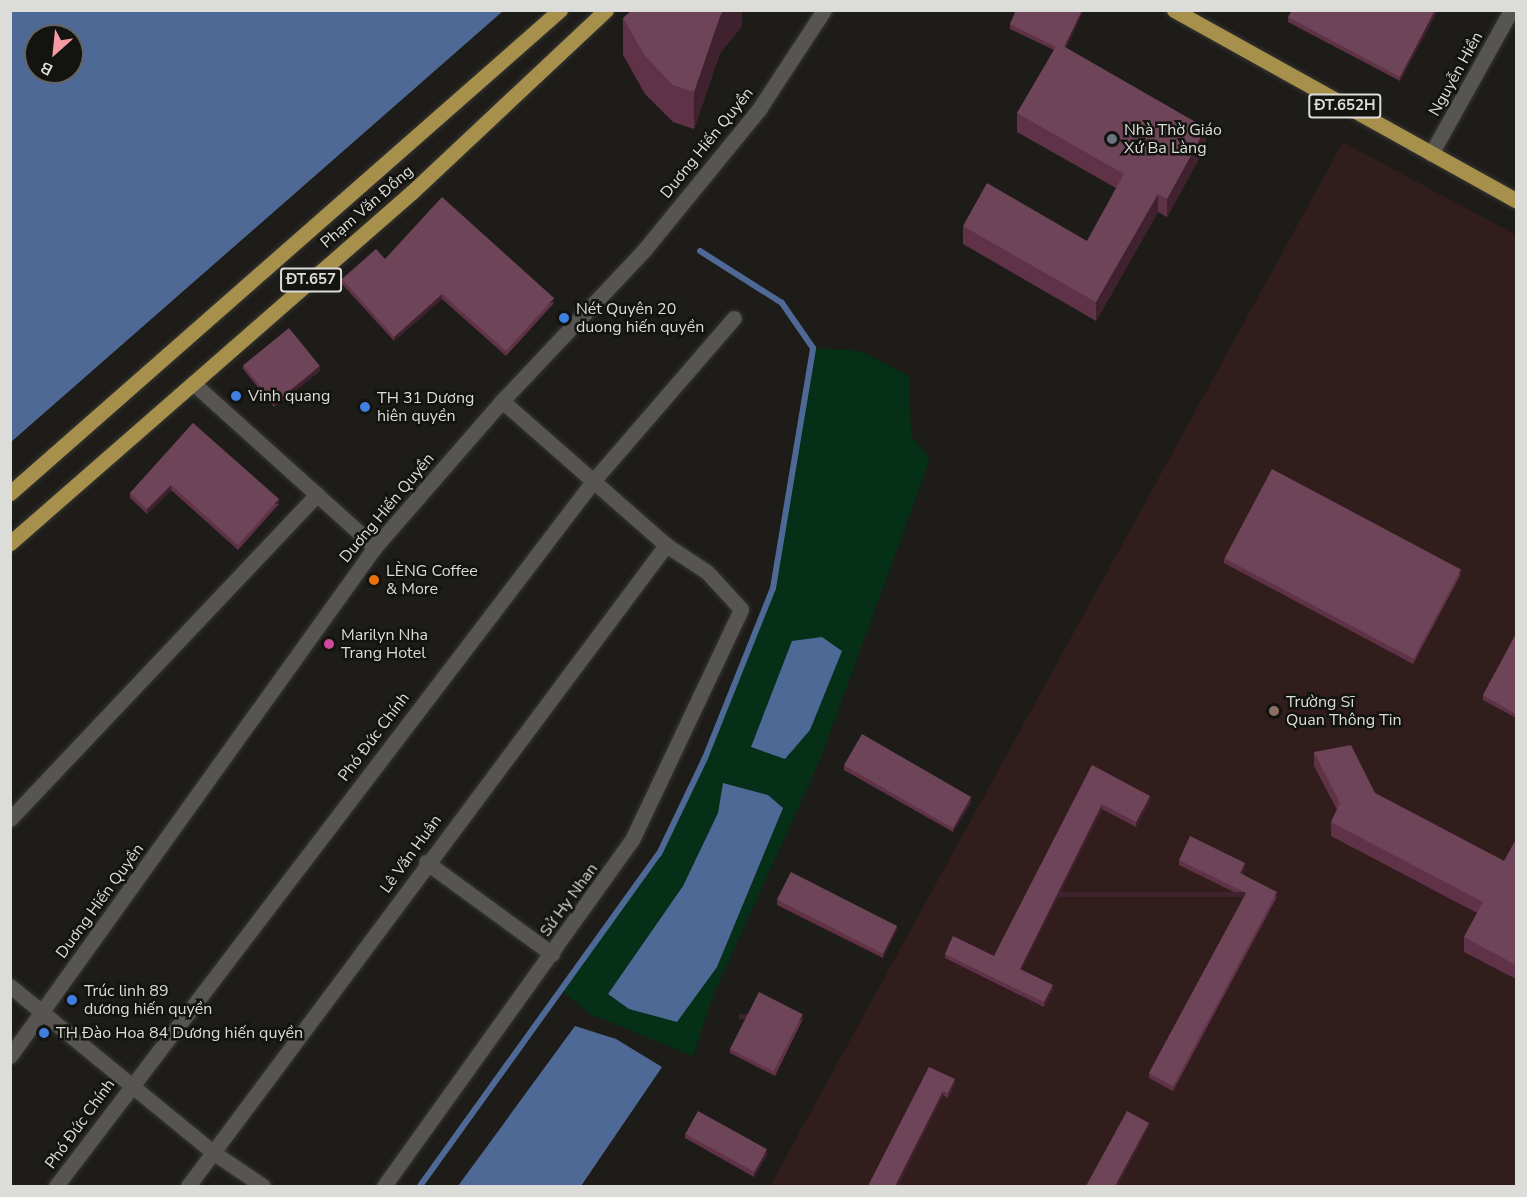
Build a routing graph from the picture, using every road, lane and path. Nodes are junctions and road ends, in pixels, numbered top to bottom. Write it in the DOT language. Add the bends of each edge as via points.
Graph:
graph roads {
  1 [pos="560,10"];
  2 [pos="606,10"];
  3 [pos="824,10"];
  4 [pos="1174,10"];
  5 [pos="1511,10"];
  6 [pos="1431,154"];
  7 [pos="1516,200"];
  8 [pos="734,318"];
  9 [pos="193,383"];
  10 [pos="502,400"];
  11 [pos="594,480"];
  12 [pos="10,493"];
  13 [pos="317,494"];
  14 [pos="10,543"];
  15 [pos="666,545"];
  16 [pos="375,547"];
  17 [pos="10,819"];
  18 [pos="426,862"];
  19 [pos="552,954"];
  20 [pos="10,986"];
  21 [pos="43,1010"];
  22 [pos="10,1056"];
  23 [pos="130,1085"];
  24 [pos="214,1153"];
  25 [pos="56,1186"];
  26 [pos="188,1186"];
  27 [pos="263,1186"];
  28 [pos="384,1186"];
  1 -- 12 [label="main road, Phạm Văn Đồng / ĐT.657"];
  2 -- 9 [label="main road, Phạm Văn Đồng / ĐT.657" via="412,192"];
  3 -- 10 [label="street, Duơng Hiến Quyền" via="790,66 738,136 623,273"];
  4 -- 6 [label="main road, ĐT.652H"];
  5 -- 6 [label="street, Nguyễn Hiền"];
  6 -- 7 [label="main road, ĐT.652H"];
  8 -- 11 [label="street, Phó Đức Chính"];
  9 -- 13 [label="street"];
  9 -- 14 [label="main road, Phạm Văn Đồng / ĐT.657"];
  10 -- 11 [label="street"];
  10 -- 16 [label="street, Duơng Hiến Quyền"];
  11 -- 15 [label="street"];
  11 -- 23 [label="street, Phó Đức Chính"];
  13 -- 16 [label="street"];
  13 -- 17 [label="street"];
  15 -- 18 [label="street, Lê Văn Huân"];
  15 -- 19 [label="street, Sử Hy Nhan" via="707,572 741,609 632,840"];
  16 -- 21 [label="street, Duơng Hiến Quyền"];
  18 -- 19 [label="street"];
  18 -- 24 [label="street, Lê Văn Huân"];
  19 -- 28 [label="street, Sử Hy Nhan"];
  20 -- 21 [label="street"];
  21 -- 22 [label="street, Duơng Hiến Quyền"];
  21 -- 23 [label="street"];
  23 -- 24 [label="street"];
  23 -- 25 [label="street, Phó Đức Chính"];
  24 -- 26 [label="street, Lê Văn Huân"];
  24 -- 27 [label="street"];
}
